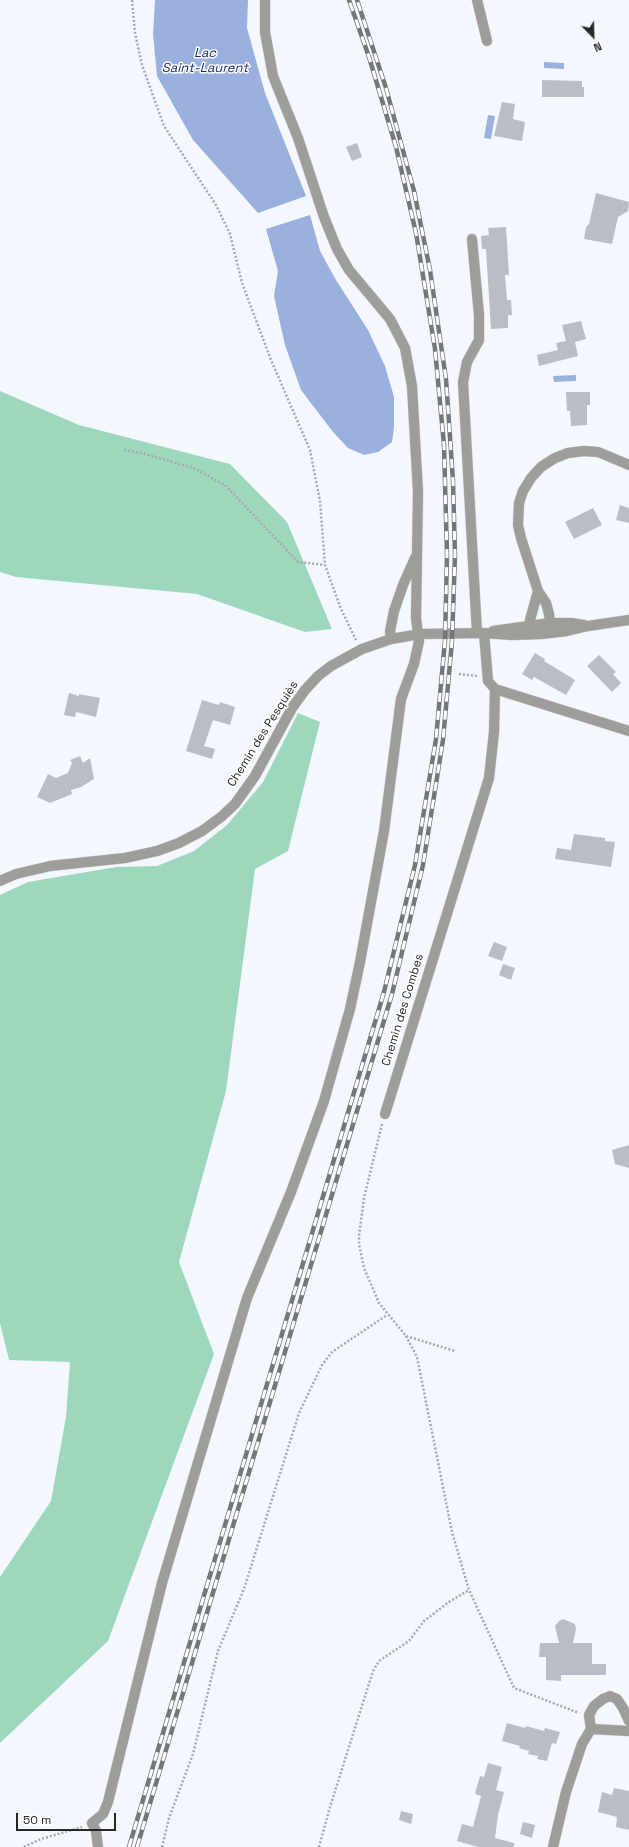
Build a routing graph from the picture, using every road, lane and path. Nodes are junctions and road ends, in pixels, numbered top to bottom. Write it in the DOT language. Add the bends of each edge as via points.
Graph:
graph roads {
  1 [pos="132,0"];
  2 [pos="265,0"];
  3 [pos="477,0"];
  4 [pos="488,42"];
  5 [pos="472,238"];
  6 [pos="124,450"];
  7 [pos="629,465"];
  8 [pos="416,554"];
  9 [pos="325,565"];
  10 [pos="538,591"];
  11 [pos="629,620"];
  12 [pos="550,623"];
  13 [pos="531,624"];
  14 [pos="588,626"];
  15 [pos="481,633"];
  16 [pos="420,634"];
  17 [pos="542,634"];
  18 [pos="391,639"];
  19 [pos="357,643"];
  20 [pos="459,674"];
  21 [pos="469,675"];
  22 [pos="495,689"];
  23 [pos="629,731"];
  24 [pos="0,881"];
  25 [pos="385,1114"];
  26 [pos="387,1315"];
  27 [pos="406,1336"];
  28 [pos="455,1351"];
  29 [pos="469,1590"];
  30 [pos="629,1721"];
  31 [pos="591,1729"];
  32 [pos="629,1731"];
  33 [pos="92,1823"];
  34 [pos="24,1847"];
  35 [pos="98,1847"];
  36 [pos="162,1847"];
  37 [pos="319,1847"];
  38 [pos="554,1847"];
  1 -- 9 [label="path" via="135,33 142,65 164,126 216,205 230,234 242,283 310,450 320,501"];
  2 -- 8 [label="street" via="265,32 273,76 298,138 324,217 346,264 390,319 405,348 412,386 418,492"];
  3 -- 4 [label="street"];
  5 -- 15 [label="street, Chemin des Combes" via="480,315 479,340 467,362 463,382"];
  6 -- 9 [label="path" via="142,452 196,469 226,486 298,562"];
  7 -- 10 [label="street" via="598,452 568,453 541,467 531,478 519,503 518,525"];
  8 -- 16 [label="street" via="416,618"];
  8 -- 18 [label="street" via="394,611"];
  9 -- 19 [label="path"];
  10 -- 12 [label="street" via="546,603"];
  10 -- 13 [label="street"];
  11 -- 14 [label="street, Chemin des Pesquiès"];
  12 -- 13 [label="street, Chemin des Pesquiès"];
  12 -- 14 [label="street, Chemin des Pesquiès"];
  12 -- 17 [label="street"];
  13 -- 15 [label="street, Chemin des Pesquiès"];
  13 -- 17 [label="street"];
  14 -- 17 [label="street, Chemin des Pesquiès"];
  15 -- 16 [label="street, Chemin des Pesquiès"];
  15 -- 17 [label="street, Chemin des Pesquiès"];
  15 -- 22 [label="street, Chemin des Combes" via="488,681"];
  16 -- 18 [label="street, Chemin des Pesquiès"];
  16 -- 33 [label="street" via="414,664 401,699 384,831 350,1009 324,1100 291,1192 247,1298 162,1582 108,1802 103,1814"];
  18 -- 24 [label="street, Chemin des Pesquiès" via="344,658 318,676 304,690 255,776 235,804 202,831 157,851 125,858 50,866 16,874"];
  20 -- 21 [label="path"];
  22 -- 23 [label="street"];
  22 -- 25 [label="street, Chemin des Combes" via="489,778"];
  25 -- 26 [label="path" via="364,1198 359,1244 364,1268"];
  26 -- 27 [label="path"];
  26 -- 36 [label="path" via="332,1352 322,1365 304,1400 244,1589 218,1651 193,1754 169,1818"];
  27 -- 28 [label="path"];
  27 -- 29 [label="path" via="417,1357 452,1532"];
  29 -- 31 [label="path" via="514,1688 579,1713"];
  29 -- 37 [label="path" via="424,1621 409,1641 379,1661 373,1671"];
  30 -- 31 [label="street" via="617,1699 610,1696 594,1706 589,1715"];
  31 -- 32 [label="street"];
  31 -- 38 [label="street" via="582,1744 568,1785"];
  33 -- 34 [label="path"];
  33 -- 35 [label="street"];
}
